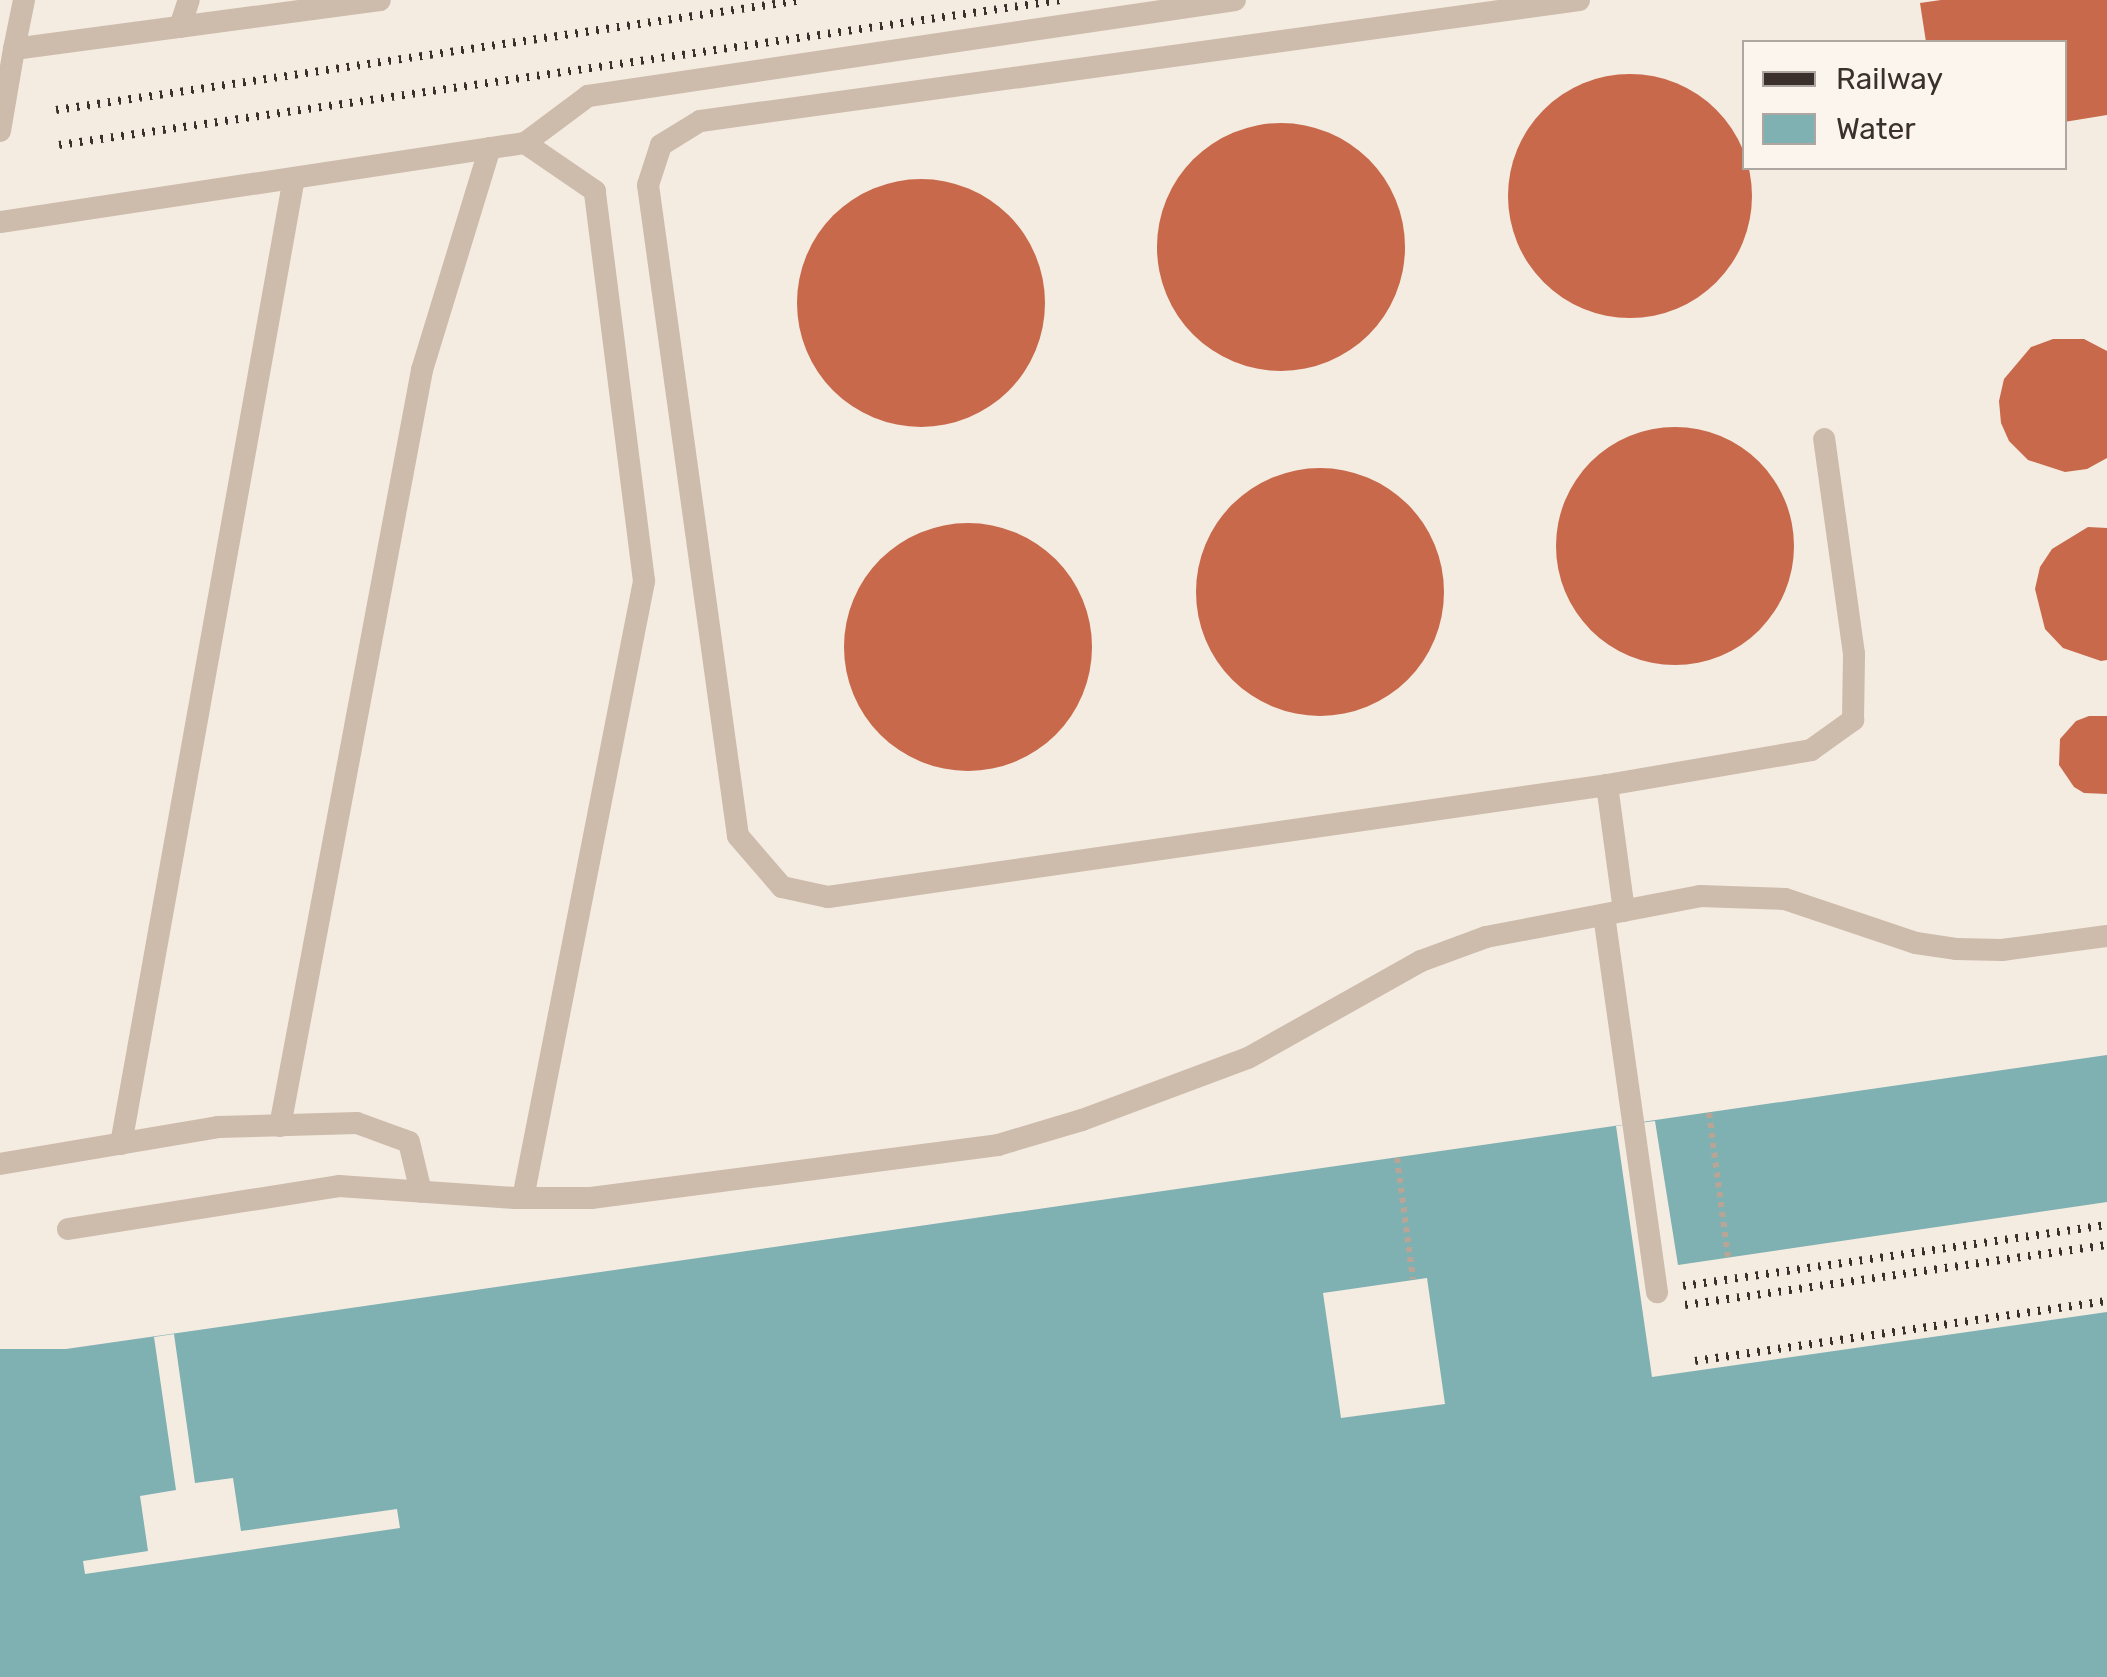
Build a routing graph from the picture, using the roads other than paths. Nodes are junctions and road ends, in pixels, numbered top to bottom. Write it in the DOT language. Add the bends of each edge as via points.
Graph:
graph roads {
  1 [pos="24,0"];
  2 [pos="189,0"];
  3 [pos="373,0"];
  4 [pos="1235,0"];
  5 [pos="1579,0"];
  6 [pos="180,27"];
  7 [pos="14,49"];
  8 [pos="0,130"];
  9 [pos="525,143"];
  10 [pos="490,148"];
  11 [pos="294,178"];
  12 [pos="0,222"];
  13 [pos="1824,439"];
  14 [pos="1607,785"];
  15 [pos="1614,913"];
  16 [pos="2107,936"];
  17 [pos="280,1126"];
  18 [pos="121,1144"];
  19 [pos="0,1164"];
  20 [pos="421,1192"];
  21 [pos="523,1198"];
  22 [pos="68,1229"];
  23 [pos="1657,1292"];
  1 -- 7 [label="lane"];
  2 -- 6 [label="lane"];
  3 -- 6 [label="lane"];
  4 -- 9 [label="lane" via="588,96"];
  5 -- 14 [label="lane" via="700,121 661,144 648,184 738,836 782,887 828,897"];
  6 -- 7 [label="lane"];
  7 -- 8 [label="lane"];
  9 -- 10 [label="lane"];
  9 -- 21 [label="lane" via="595,192 644,581"];
  10 -- 11 [label="lane"];
  10 -- 17 [label="lane" via="422,370"];
  11 -- 12 [label="lane"];
  11 -- 18 [label="lane"];
  13 -- 14 [label="lane" via="1854,654 1853,720 1810,750"];
  14 -- 15 [label="lane"];
  15 -- 16 [label="lane" via="1742,894 1785,898 1956,950"];
  15 -- 21 [label="lane" via="1486,937 1421,961 1248,1058 998,1145 655,1193"];
  15 -- 23 [label="lane"];
  17 -- 18 [label="lane" via="218,1127"];
  17 -- 20 [label="lane" via="358,1123 408,1142"];
  18 -- 19 [label="lane"];
  20 -- 21 [label="lane"];
  20 -- 22 [label="lane" via="339,1186"];
}
